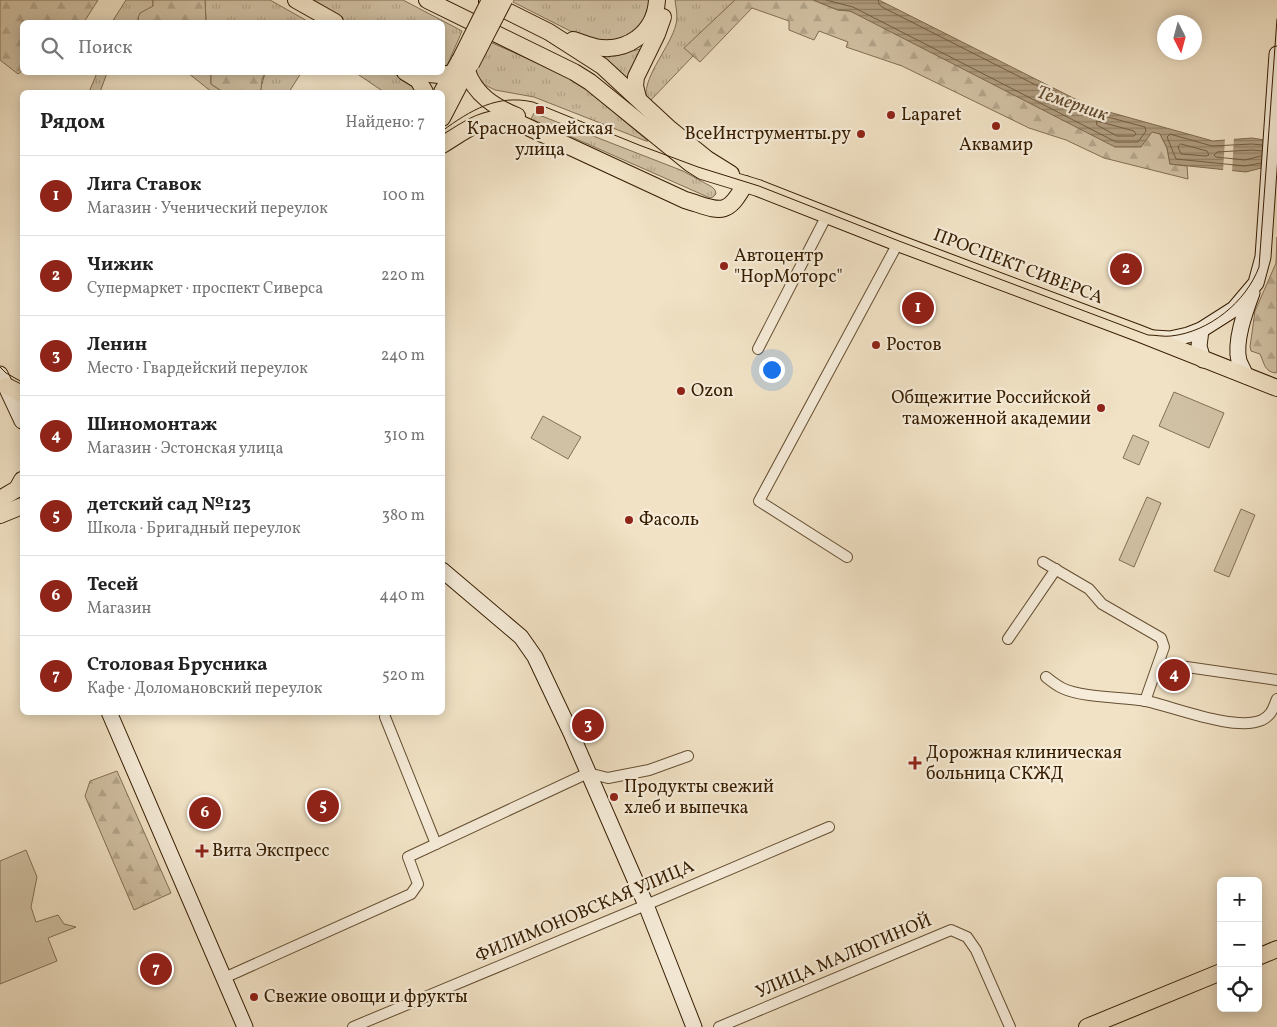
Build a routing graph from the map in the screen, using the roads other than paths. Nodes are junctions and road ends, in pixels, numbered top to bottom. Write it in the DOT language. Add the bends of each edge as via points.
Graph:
graph roads {
  1 [pos="283,0"];
  2 [pos="296,0"];
  3 [pos="427,0"];
  4 [pos="485,0"];
  5 [pos="490,0"];
  6 [pos="504,0"];
  7 [pos="657,0"];
  8 [pos="664,0"];
  9 [pos="318,20"];
  10 [pos="331,20"];
  11 [pos="548,32"];
  12 [pos="1277,54"];
  13 [pos="462,67"];
  14 [pos="445,74"];
  15 [pos="410,75"];
  16 [pos="428,75"];
  17 [pos="443,75"];
  18 [pos="424,90"];
  19 [pos="444,90"];
  20 [pos="638,98"];
  21 [pos="445,110"];
  22 [pos="445,143"];
  23 [pos="745,184"];
  24 [pos="699,204"];
  25 [pos="827,215"];
  26 [pos="898,243"];
  27 [pos="1256,283"];
  28 [pos="1201,330"];
  29 [pos="1148,337"];
  30 [pos="758,349"];
  31 [pos="1203,360"];
  32 [pos="1246,376"];
  33 [pos="3,380"];
  34 [pos="1277,388"];
  35 [pos="20,393"];
  36 [pos="20,416"];
  37 [pos="20,485"];
  38 [pos="0,500"];
  39 [pos="20,507"];
  40 [pos="0,514"];
  41 [pos="847,557"];
  42 [pos="1044,562"];
  43 [pos="1056,570"];
  44 [pos="445,573"];
  45 [pos="1008,639"];
  46 [pos="1159,663"];
  47 [pos="1046,678"];
  48 [pos="1277,680"];
  49 [pos="1277,699"];
  50 [pos="1146,702"];
  51 [pos="110,715"];
  52 [pos="385,718"];
  53 [pos="688,756"];
  54 [pos="588,773"];
  55 [pos="828,827"];
  56 [pos="436,844"];
  57 [pos="646,905"];
  58 [pos="1277,949"];
  59 [pos="1262,955"];
  60 [pos="1217,974"];
  61 [pos="224,978"];
  62 [pos="245,1027"];
  63 [pos="352,1027"];
  64 [pos="694,1027"];
  65 [pos="719,1027"];
  66 [pos="1010,1027"];
  67 [pos="1087,1027"];
  1 -- 9 [label="main road"];
  2 -- 10 [label="main road"];
  3 -- 23 [label="main road, ПРОСПЕКТ СИВЕРСА" via="574,72 691,164"];
  4 -- 11 [label="main road, ПРОСПЕКТ СИВЕРСА"];
  5 -- 13 [label="main road, bridge"];
  6 -- 13 [label="main road, bridge"];
  7 -- 11 [label="main road" via="648,28 641,37 616,48 596,47"];
  8 -- 20 [label="main road" via="664,13 657,34 636,77"];
  11 -- 20 [label="main road, ПРОСПЕКТ СИВЕРСА" via="602,66"];
  12 -- 27 [label="street" via="1263,257"];
  13 -- 14 [label="main road"];
  13 -- 19 [label="main road"];
  13 -- 21 [label="main road"];
  13 -- 24 [label="main road" via="478,92 498,107"];
  15 -- 18 [label="main road" via="418,80"];
  16 -- 17 [label="main road"];
  20 -- 23 [label="main road, ПРОСПЕКТ СИВЕРСА" via="694,149"];
  22 -- 24 [label="main road" via="484,120 508,118 644,182"];
  23 -- 24 [label="main road" via="736,201 725,208 714,209"];
  23 -- 25 [label="main road, ПРОСПЕКТ СИВЕРСА"];
  25 -- 26 [label="main road, ПРОСПЕКТ СИВЕРСА"];
  25 -- 30 [label="street"];
  26 -- 29 [label="main road, ПРОСПЕКТ СИВЕРСА"];
  26 -- 41 [label="street" via="759,502"];
  27 -- 28 [label="street" via="1234,310"];
  27 -- 32 [label="street" via="1238,351"];
  28 -- 29 [label="street" via="1170,339"];
  28 -- 31 [label="street" via="1198,346"];
  29 -- 31 [label="main road, ПРОСПЕКТ СИВЕРСА"];
  31 -- 32 [label="main road, ПРОСПЕКТ СИВЕРСА"];
  32 -- 34 [label="main road, ПРОСПЕКТ СИВЕРСА"];
  33 -- 35 [label="main road"];
  33 -- 36 [label="street"];
  37 -- 38 [label="main road"];
  39 -- 40 [label="main road"];
  42 -- 43 [label="street"];
  43 -- 45 [label="street"];
  43 -- 46 [label="street" via="1089,589 1102,604 1160,638 1164,647"];
  44 -- 54 [label="street" via="521,637 535,657"];
  46 -- 48 [label="street"];
  46 -- 50 [label="street"];
  47 -- 50 [label="street" via="1063,688"];
  49 -- 50 [label="street" via="1271,714 1250,722 1224,721"];
  51 -- 61 [label="street"];
  52 -- 56 [label="street"];
  53 -- 54 [label="street" via="649,770 608,778"];
  54 -- 56 [label="street"];
  54 -- 57 [label="street"];
  55 -- 57 [label="street, ФИЛИМОНОВСКАЯ УЛИЦА"];
  56 -- 61 [label="street" via="408,857 418,884 411,894"];
  57 -- 63 [label="street, ФИЛИМОНОВСКАЯ УЛИЦА"];
  57 -- 64 [label="street"];
  58 -- 59 [label="main road"];
  60 -- 67 [label="main road"];
  61 -- 62 [label="street"];
  65 -- 66 [label="street, УЛИЦА МАЛЮГИНОЙ" via="951,930 967,937 976,950"];
}
